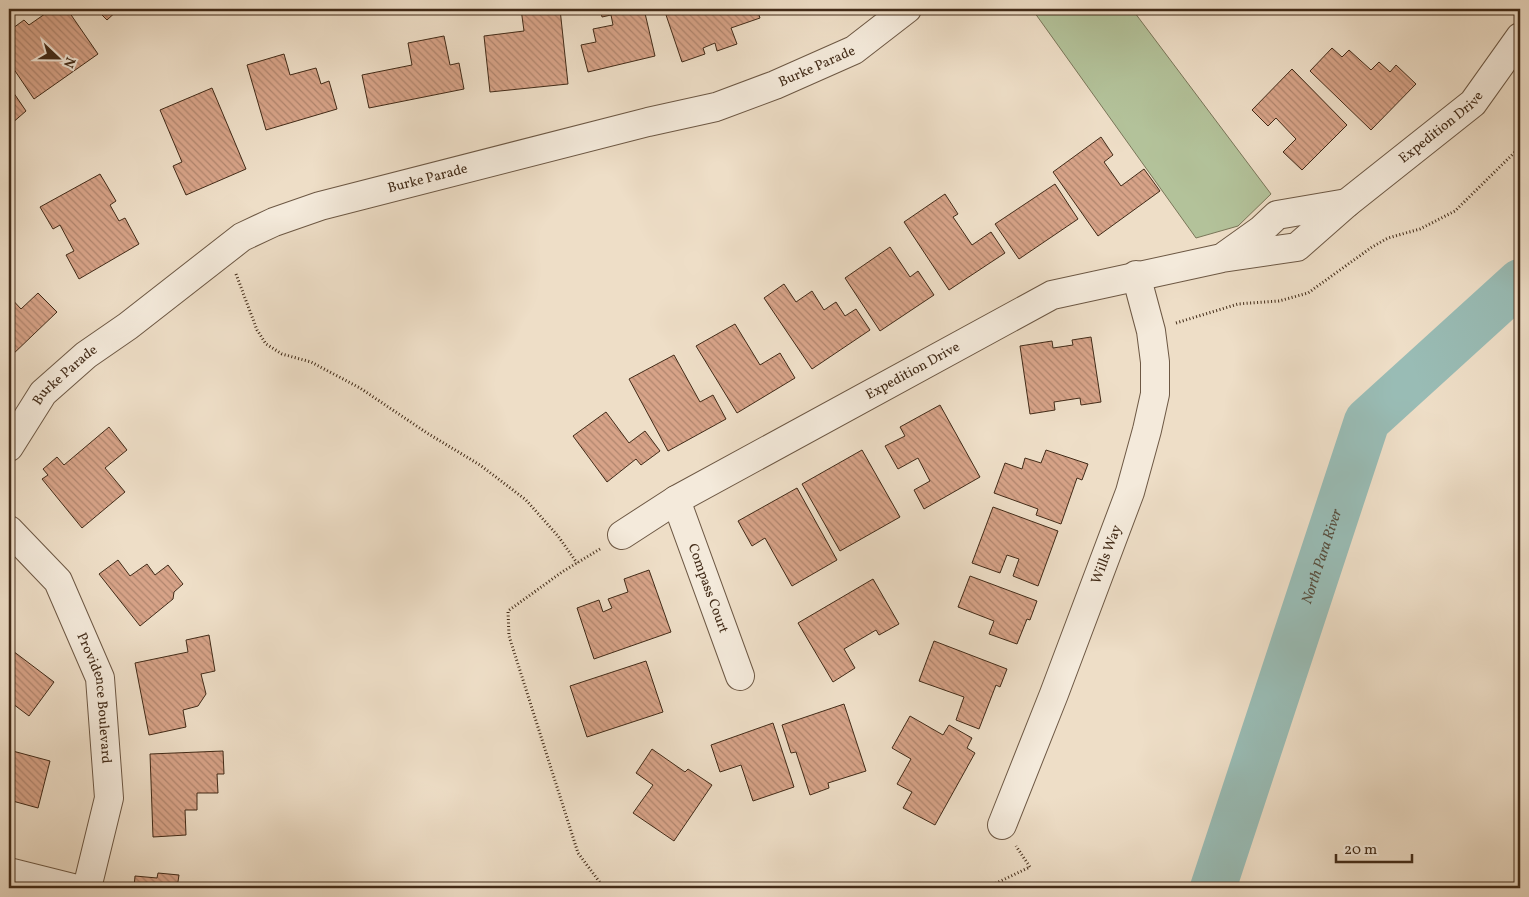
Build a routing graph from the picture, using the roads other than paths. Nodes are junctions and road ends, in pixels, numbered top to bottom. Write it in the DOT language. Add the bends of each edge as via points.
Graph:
graph roads {
  1 [pos="907,9"];
  2 [pos="1520,37"];
  3 [pos="1136,275"];
  4 [pos="9,448"];
  5 [pos="676,500"];
  6 [pos="9,530"];
  7 [pos="622,535"];
  8 [pos="740,676"];
  9 [pos="1002,824"];
  10 [pos="9,872"];
  11 [pos="73,888"];
  12 [pos="87,888"];
  1 -- 4 [label="street, Burke Parade" via="854,50 716,107 320,206 242,237 86,355 43,393"];
  2 -- 3 [label="street, Expedition Drive" via="1473,103 1347,203 1277,215 1222,258"];
  3 -- 5 [label="street, Expedition Drive" via="1052,294"];
  3 -- 9 [label="street, Wills Way" via="1151,331 1155,362 1155,394 1147,430 1130,492"];
  5 -- 7 [label="street, Expedition Drive"];
  5 -- 8 [label="street, Compass Court"];
  6 -- 12 [label="street, Providence Boulevard" via="58,581 100,678 109,798"];
  10 -- 11 [label="street"];
}
